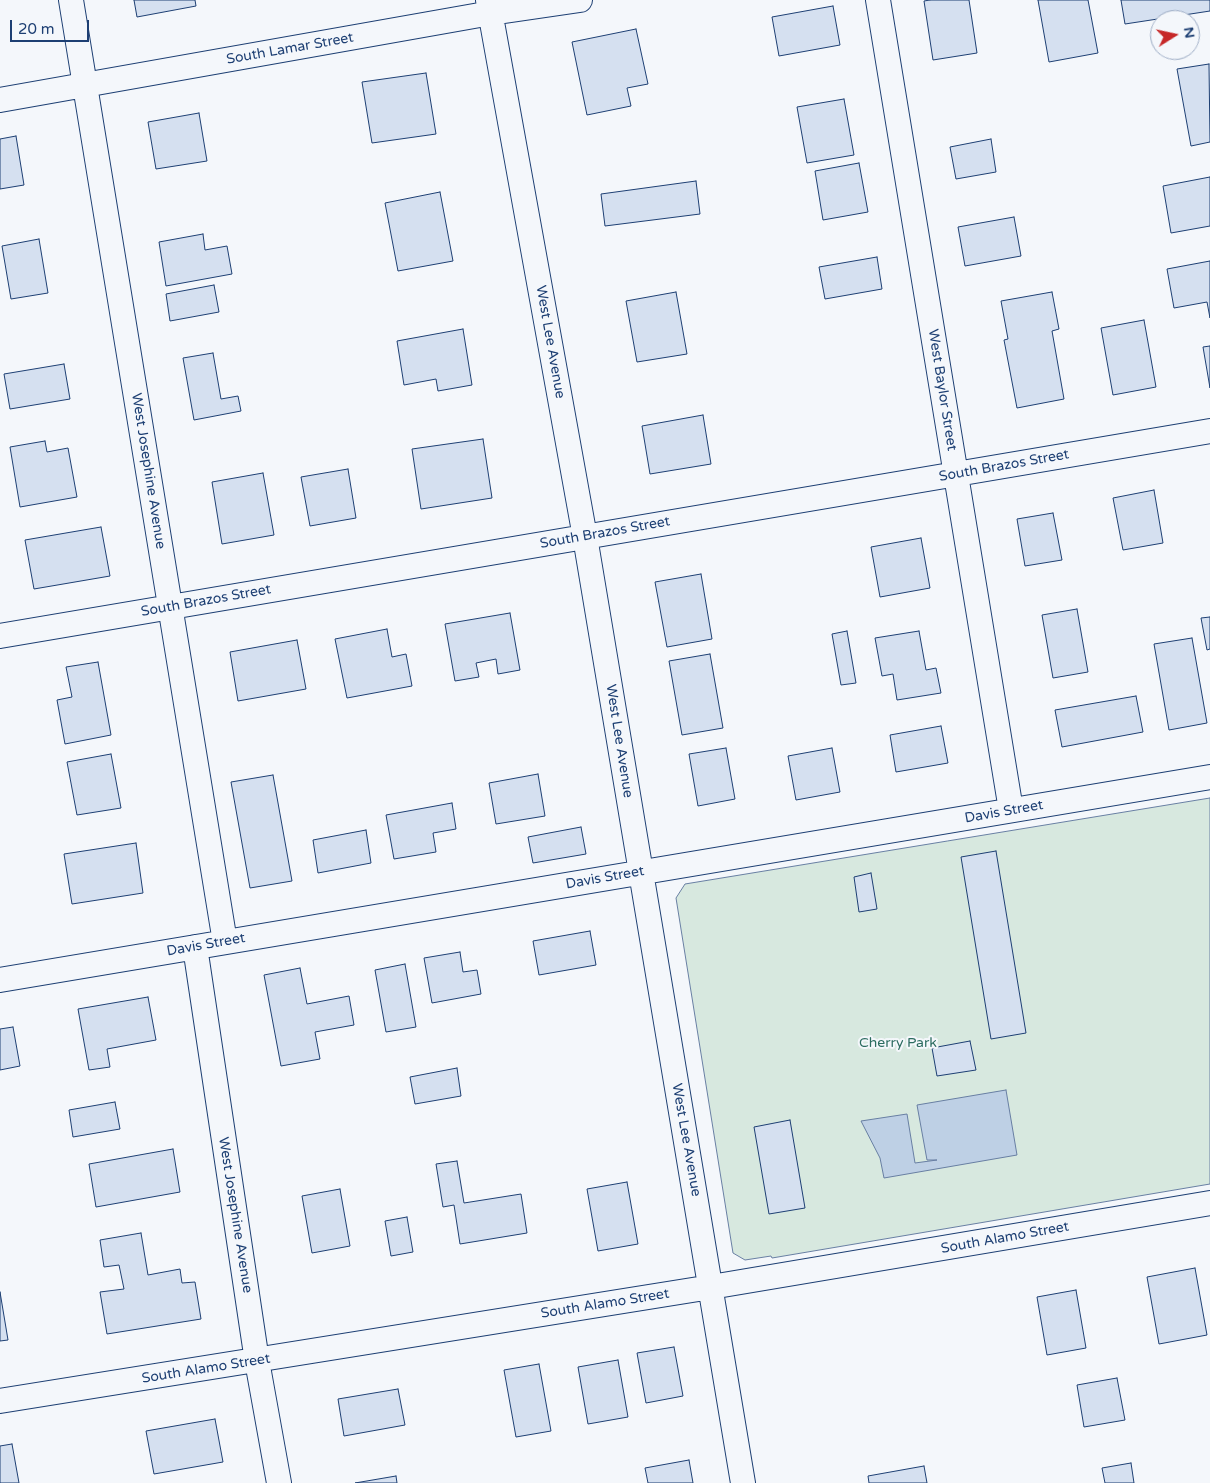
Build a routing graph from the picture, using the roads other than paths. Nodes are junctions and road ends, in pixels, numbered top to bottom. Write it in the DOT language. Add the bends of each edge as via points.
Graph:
graph roads {
  1 [pos="71,0"];
  2 [pos="580,0"];
  3 [pos="878,0"];
  4 [pos="489,7"];
  5 [pos="85,86"];
  6 [pos="0,100"];
  7 [pos="1210,431"];
  8 [pos="956,474"];
  9 [pos="585,537"];
  10 [pos="170,607"];
  11 [pos="0,636"];
  12 [pos="1210,777"];
  13 [pos="1011,810"];
  14 [pos="641,872"];
  15 [pos="225,942"];
  16 [pos="195,947"];
  17 [pos="0,980"];
  18 [pos="1210,1203"];
  19 [pos="711,1287"];
  20 [pos="257,1361"];
  21 [pos="0,1401"];
  22 [pos="279,1483"];
  23 [pos="743,1483"];
  1 -- 5 [label="street, West Josephine Avenue"];
  2 -- 4 [label="street, South Lamar Street"];
  3 -- 8 [label="street, West Baylor Street"];
  4 -- 5 [label="street, South Lamar Street"];
  4 -- 9 [label="street, West Lee Avenue"];
  5 -- 6 [label="street, South Lamar Street"];
  5 -- 10 [label="street, West Josephine Avenue"];
  7 -- 8 [label="street, South Brazos Street"];
  8 -- 9 [label="street, South Brazos Street"];
  8 -- 13 [label="street, West Baylor Street"];
  9 -- 10 [label="street, South Brazos Street"];
  9 -- 14 [label="street, West Lee Avenue"];
  10 -- 11 [label="street, South Brazos Street"];
  10 -- 15 [label="street, West Josephine Avenue"];
  12 -- 13 [label="street, Davis Street"];
  13 -- 14 [label="street, Davis Street"];
  14 -- 15 [label="street, Davis Street"];
  14 -- 19 [label="street, West Lee Avenue"];
  15 -- 16 [label="street, Davis Street"];
  16 -- 17 [label="street, Davis Street"];
  16 -- 20 [label="street, West Josephine Avenue"];
  18 -- 19 [label="street, South Alamo Street"];
  19 -- 20 [label="street, South Alamo Street"];
  19 -- 23 [label="street, West Lee Avenue"];
  20 -- 21 [label="street, South Alamo Street"];
  20 -- 22 [label="street, West Josephine Avenue"];
}
